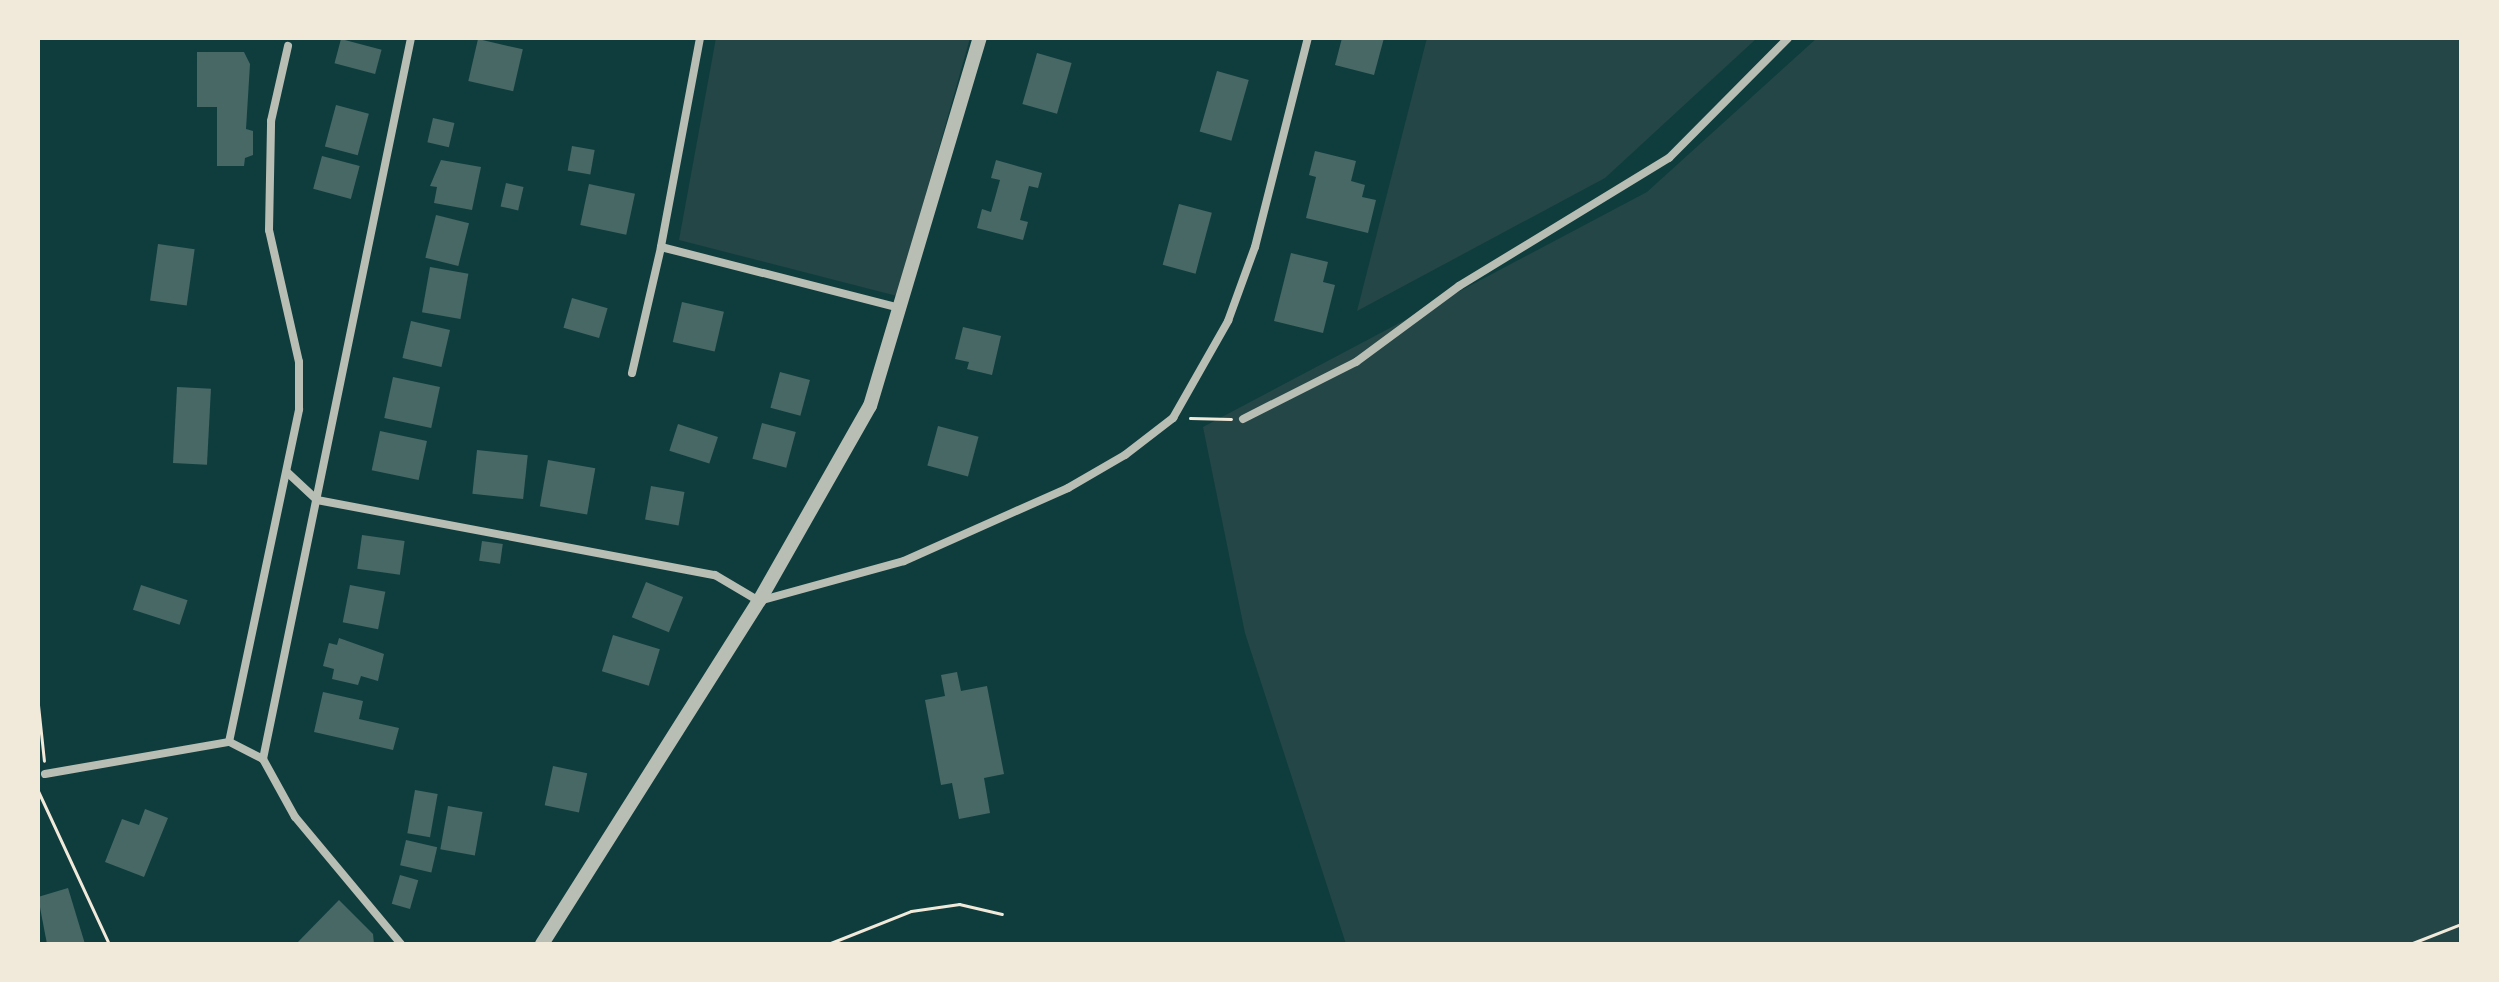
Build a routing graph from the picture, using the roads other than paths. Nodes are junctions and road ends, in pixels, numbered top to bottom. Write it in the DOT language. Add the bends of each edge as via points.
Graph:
graph roads {
  1 [pos="411,38"];
  2 [pos="700,38"];
  3 [pos="980,38"];
  4 [pos="1308,38"];
  5 [pos="1788,38"];
  6 [pos="288,46"];
  7 [pos="661,247"];
  8 [pos="901,308"];
  9 [pos="632,373"];
  10 [pos="1243,419"];
  11 [pos="288,473"];
  12 [pos="317,500"];
  13 [pos="759,601"];
  14 [pos="229,742"];
  15 [pos="263,759"];
  16 [pos="45,774"];
  17 [pos="401,944"];
  18 [pos="542,944"];
  1 -- 12 [label="street"];
  2 -- 7 [label="street"];
  3 -- 8 [label="street"];
  4 -- 13 [label="street" via="1255,247 1215,347 1173,418 1125,455 1068,488 904,561"];
  5 -- 10 [label="street" via="1669,158 1459,286 1356,362"];
  6 -- 11 [label="street" via="271,121 269,230 299,362 299,409"];
  7 -- 8 [label="street"];
  7 -- 9 [label="street"];
  8 -- 13 [label="street" via="870,406"];
  11 -- 12 [label="street"];
  11 -- 14 [label="street"];
  12 -- 13 [label="street" via="715,575"];
  12 -- 15 [label="street"];
  13 -- 18 [label="street"];
  14 -- 15 [label="street"];
  14 -- 16 [label="street"];
  15 -- 17 [label="street" via="295,817"];
}
